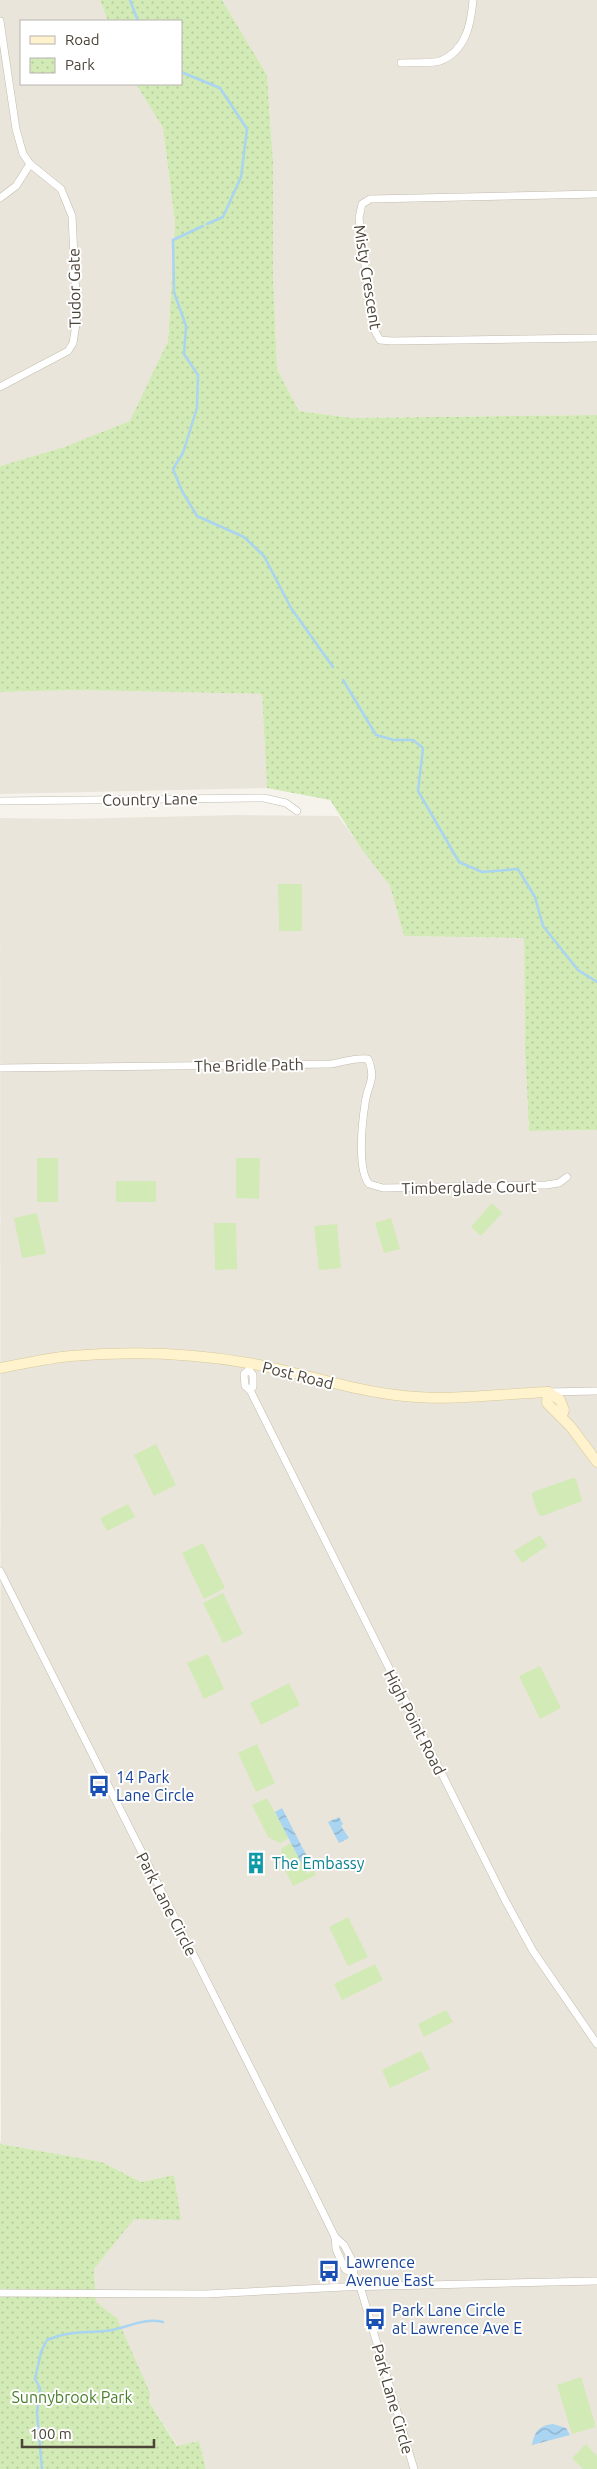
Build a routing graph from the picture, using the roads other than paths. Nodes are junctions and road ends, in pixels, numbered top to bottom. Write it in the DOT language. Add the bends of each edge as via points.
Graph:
graph roads {
  1 [pos="473,0"];
  2 [pos="0,21"];
  3 [pos="401,63"];
  4 [pos="30,164"];
  5 [pos="597,194"];
  6 [pos="0,198"];
  7 [pos="597,338"];
  8 [pos="0,387"];
  9 [pos="0,801"];
  10 [pos="297,811"];
  11 [pos="0,1068"];
  12 [pos="567,1176"];
  13 [pos="369,1184"];
  14 [pos="249,1367"];
  15 [pos="0,1368"];
  16 [pos="548,1392"];
  17 [pos="597,1392"];
  18 [pos="597,1462"];
  19 [pos="0,1572"];
  20 [pos="597,2044"];
  21 [pos="597,2281"];
  22 [pos="360,2286"];
  23 [pos="0,2293"];
  24 [pos="414,2469"];
  1 -- 3 [label="street" via="470,27 458,49 440,61"];
  2 -- 4 [label="street" via="16,130 23,154"];
  4 -- 6 [label="street" via="16,186"];
  4 -- 8 [label="street, Tudor Gate" via="61,189 70,209 76,331 68,351"];
  5 -- 7 [label="street, Misty Crescent" via="370,199 362,204 359,218 373,328 380,340"];
  9 -- 10 [label="street, Country Lane" via="264,798 286,803"];
  11 -- 13 [label="street, The Bridle Path" via="331,1064 355,1057 368,1059 372,1082 365,1101 362,1125 363,1174"];
  12 -- 13 [label="street, Timberglade Court" via="558,1183 546,1185 383,1188"];
  14 -- 15 [label="street, Post Road" via="194,1355 142,1353 70,1356"];
  14 -- 16 [label="street, Post Road" via="406,1397"];
  14 -- 20 [label="street, High Point Road" via="244,1374 245,1386 250,1390 505,1900 534,1951"];
  16 -- 17 [label="street, Post Road"];
  16 -- 18 [label="street" via="560,1400 564,1410 562,1416"];
  19 -- 22 [label="street, Park Lane Circle" via="335,2237 344,2245 355,2266 353,2273"];
  21 -- 22 [label="street"];
  22 -- 23 [label="street" via="206,2294"];
  22 -- 24 [label="street, Park Lane Circle"];
}
